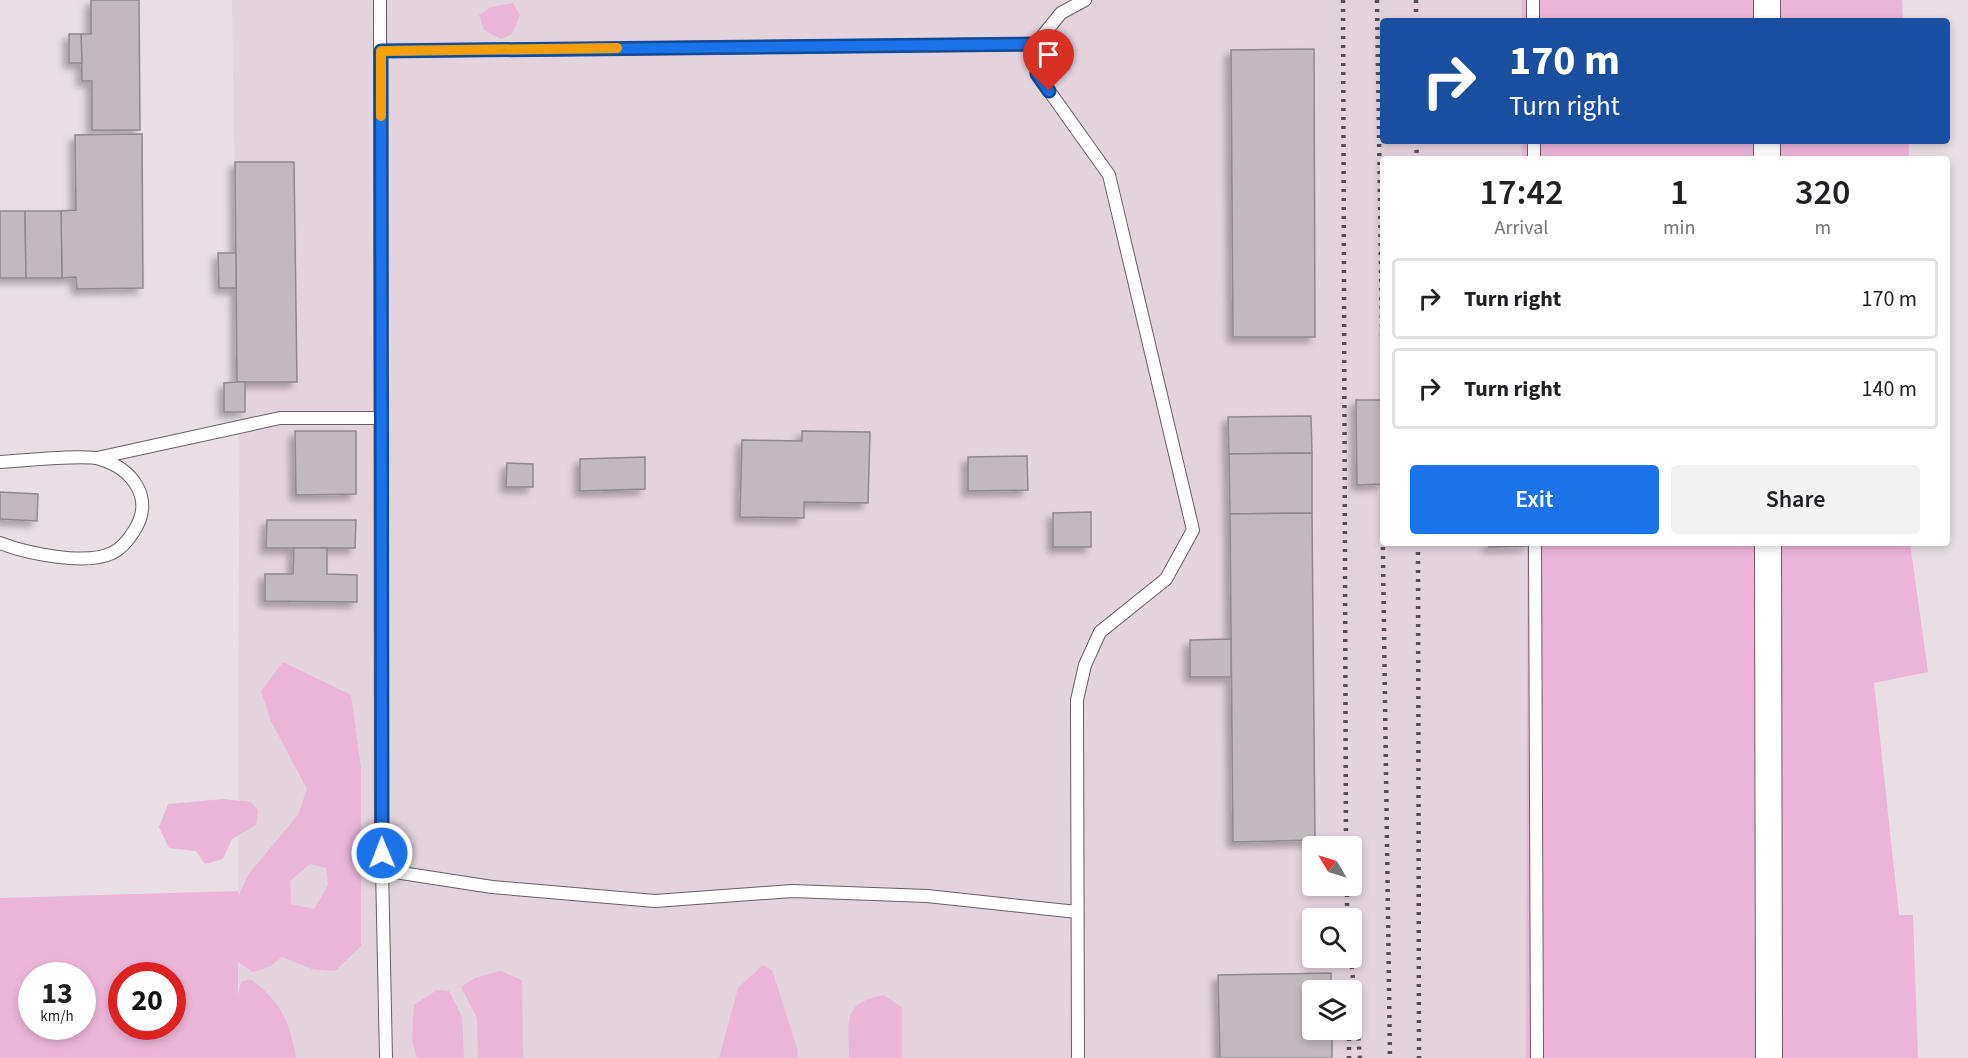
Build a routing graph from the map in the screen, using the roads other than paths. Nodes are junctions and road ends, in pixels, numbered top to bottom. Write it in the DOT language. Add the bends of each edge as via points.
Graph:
graph roads {
  1 [pos="380,0"];
  2 [pos="1084,0"];
  3 [pos="1533,0"];
  4 [pos="1767,0"];
  5 [pos="1533,18"];
  6 [pos="1767,18"];
  7 [pos="1036,44"];
  8 [pos="381,51"];
  9 [pos="381,418"];
  10 [pos="98,458"];
  11 [pos="0,462"];
  12 [pos="0,543"];
  13 [pos="1535,546"];
  14 [pos="1768,546"];
  15 [pos="382,870"];
  16 [pos="1077,912"];
  17 [pos="386,1058"];
  18 [pos="1078,1058"];
  19 [pos="1537,1058"];
  20 [pos="1769,1058"];
  1 -- 8 [label="lane"];
  2 -- 7 [label="lane" via="1061,13"];
  3 -- 5 [label="lane"];
  4 -- 6 [label="street"];
  7 -- 8 [label="lane"];
  7 -- 16 [label="lane" via="1037,74 1109,176 1193,531 1166,579 1100,632 1084,665 1077,700"];
  8 -- 9 [label="lane"];
  9 -- 10 [label="lane" via="280,418"];
  9 -- 15 [label="lane"];
  10 -- 11 [label="lane"];
  10 -- 12 [label="lane" via="120,467 137,484 143,500 140,521 128,540 111,554 67,559"];
  13 -- 19 [label="lane"];
  14 -- 20 [label="street"];
  15 -- 16 [label="lane" via="492,886 655,901 792,891 927,896"];
  15 -- 17 [label="lane"];
  16 -- 18 [label="lane"];
}
